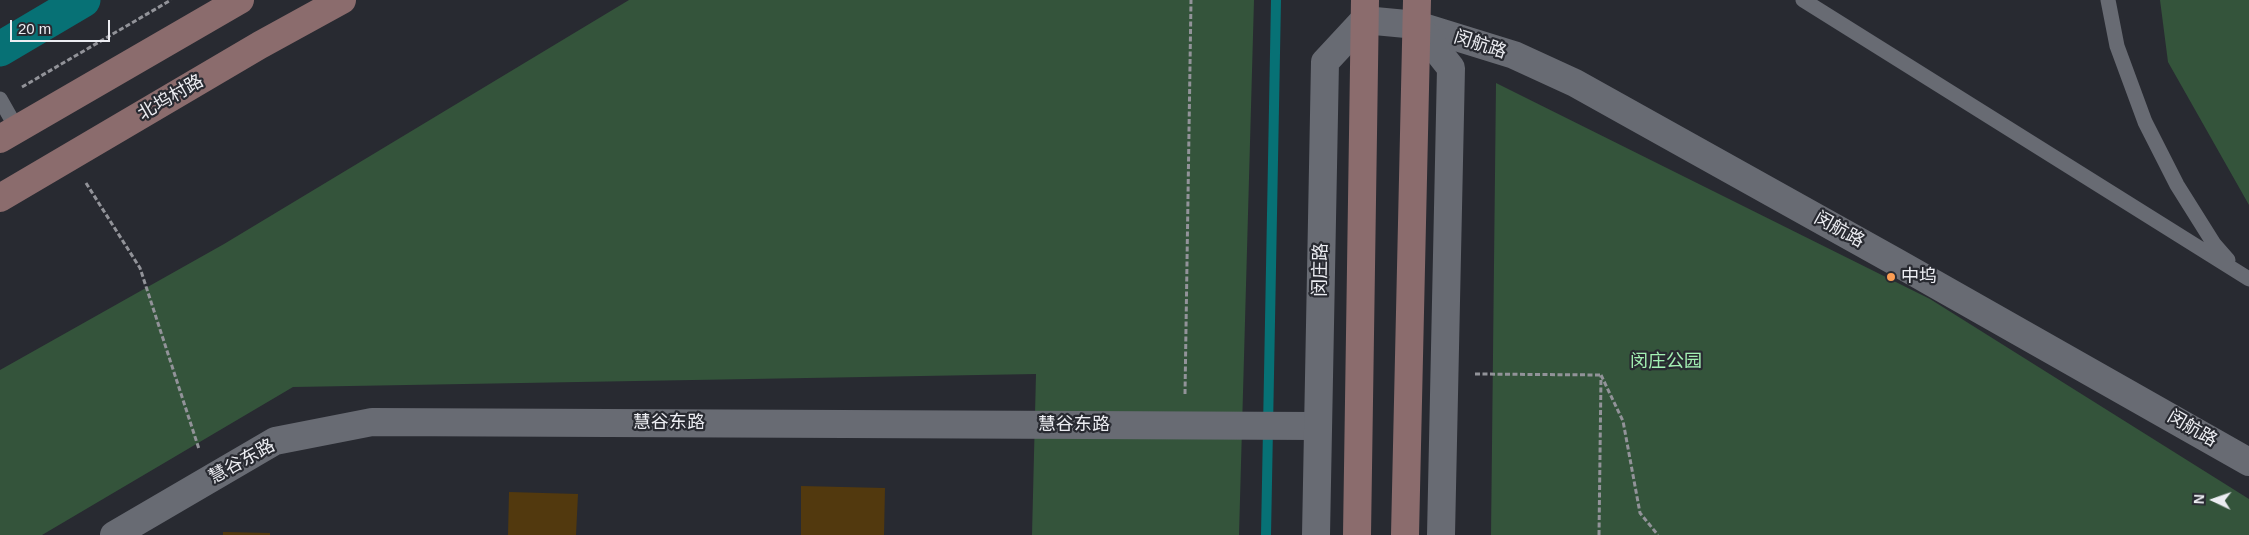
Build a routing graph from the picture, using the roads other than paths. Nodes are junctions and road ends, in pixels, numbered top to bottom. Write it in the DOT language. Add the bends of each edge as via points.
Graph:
graph roads {
  1 [pos="240,0"];
  2 [pos="342,0"];
  3 [pos="1803,0"];
  4 [pos="2108,0"];
  5 [pos="1364,10"];
  6 [pos="1417,12"];
  7 [pos="0,99"];
  8 [pos="9,134"];
  9 [pos="0,198"];
  10 [pos="2243,275"];
  11 [pos="1318,426"];
  12 [pos="2249,462"];
  13 [pos="114,535"];
  14 [pos="1316,535"];
  15 [pos="1357,535"];
  16 [pos="1405,535"];
  17 [pos="1441,535"];
  1 -- 8 [label="main road"];
  2 -- 9 [label="main road, 北坞村路"];
  3 -- 10 [label="lane"];
  4 -- 10 [label="lane" via="2117,46 2145,122 2177,185 2214,244"];
  5 -- 6 [label="street, 闵航路"];
  5 -- 11 [label="street, 闵庄路" via="1325,62"];
  5 -- 15 [label="main road"];
  6 -- 12 [label="street, 闵航路" via="1575,83"];
  6 -- 16 [label="main road"];
  6 -- 17 [label="street" via="1451,68"];
  7 -- 8 [label="lane"];
  11 -- 13 [label="street, 慧谷东路" via="372,422 275,441"];
  11 -- 14 [label="street, 闵庄路"];
}
